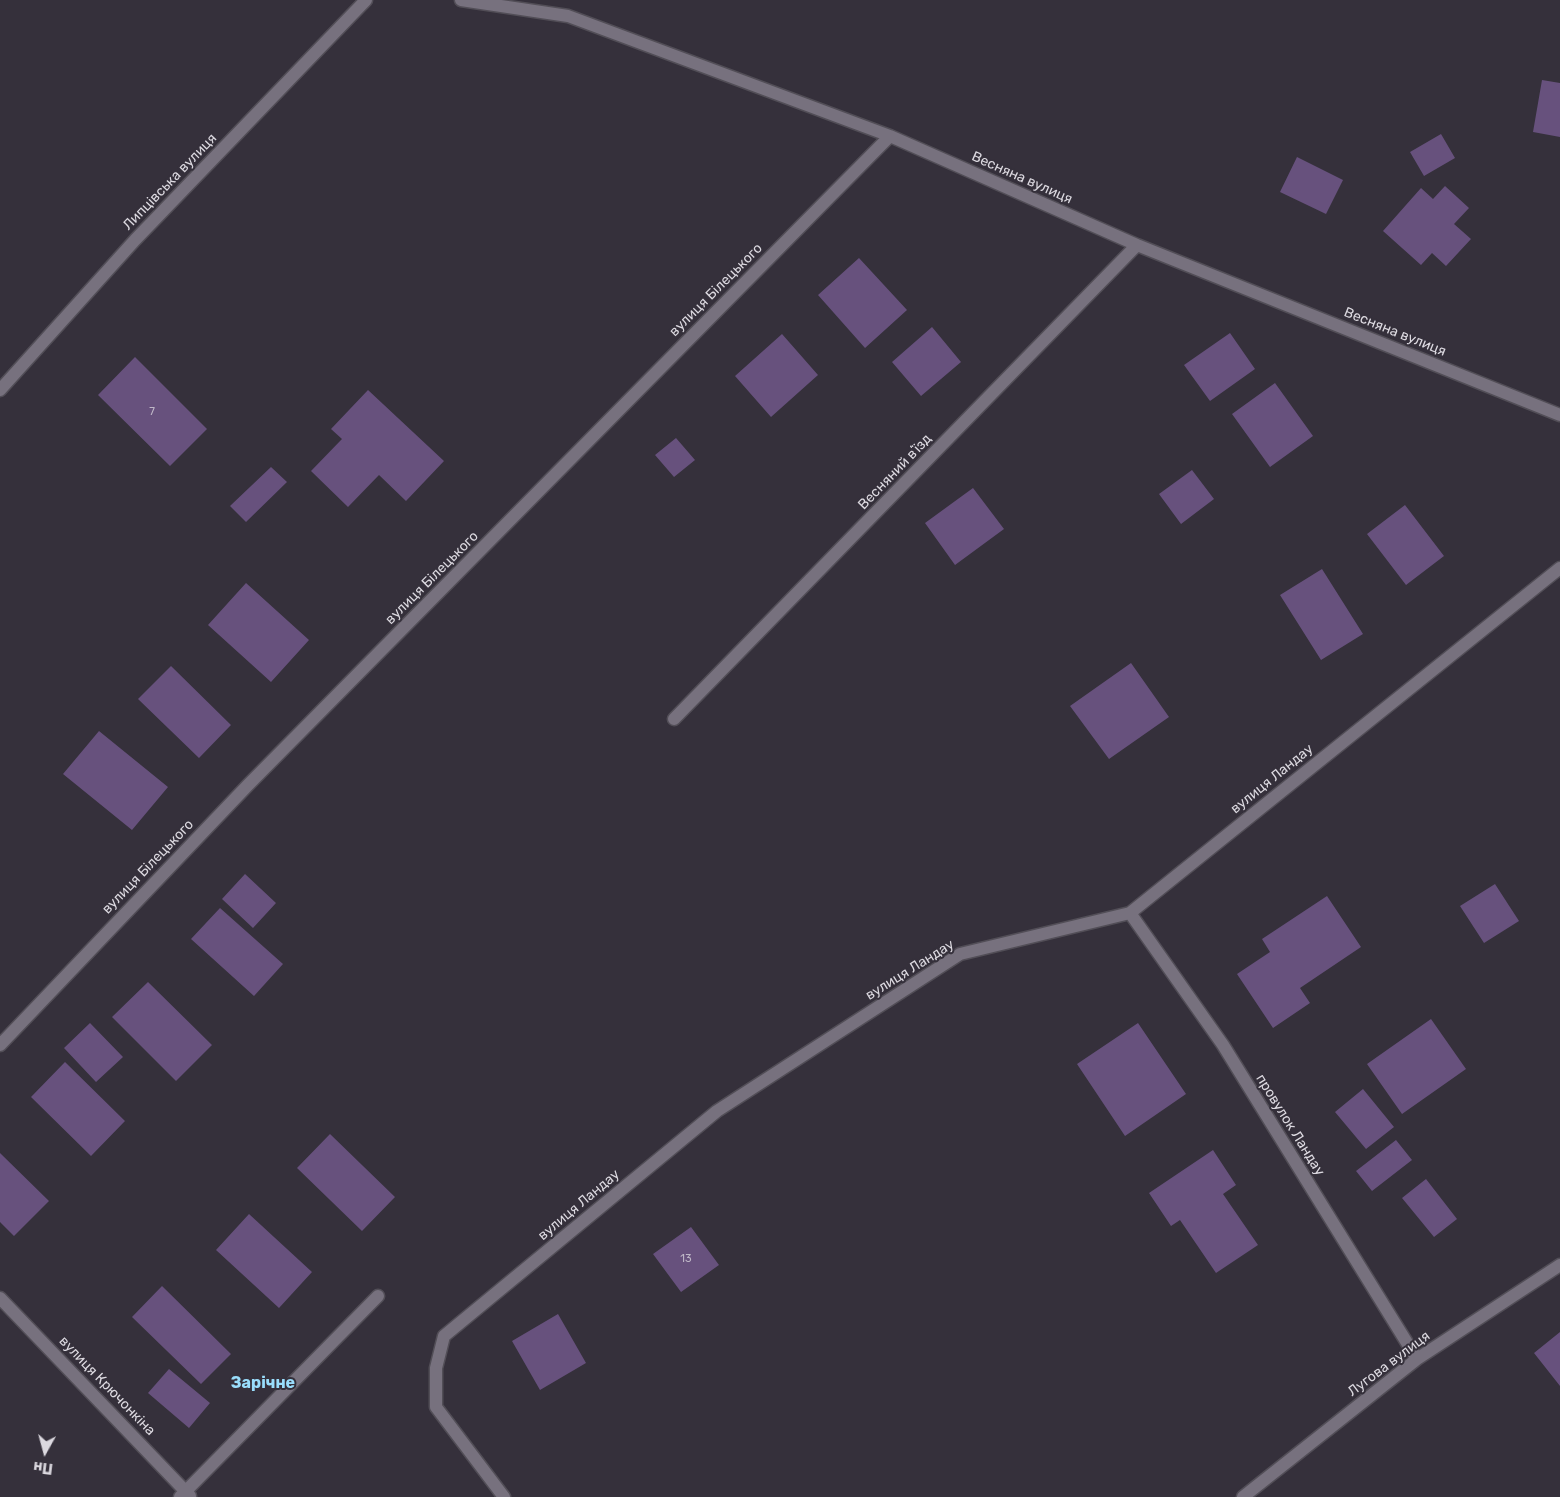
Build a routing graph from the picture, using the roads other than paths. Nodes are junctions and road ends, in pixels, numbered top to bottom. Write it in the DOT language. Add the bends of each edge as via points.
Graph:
graph roads {
  1 [pos="366,0"];
  2 [pos="461,0"];
  3 [pos="890,136"];
  4 [pos="1137,245"];
  5 [pos="0,390"];
  6 [pos="1560,415"];
  7 [pos="1560,568"];
  8 [pos="674,720"];
  9 [pos="1130,913"];
  10 [pos="0,1045"];
  11 [pos="1560,1265"];
  12 [pos="378,1296"];
  13 [pos="0,1298"];
  14 [pos="1417,1359"];
  15 [pos="186,1495"];
  16 [pos="504,1497"];
  17 [pos="1243,1497"];
  1 -- 5 [label="street, Липцівська вулиця" via="135,240"];
  2 -- 3 [label="street, Весняна вулиця" via="568,16"];
  3 -- 4 [label="street, Весняна вулиця"];
  3 -- 10 [label="street, вулиця Білецького" via="248,784"];
  4 -- 6 [label="street, Весняна вулиця"];
  4 -- 8 [label="street, Весняний вʼїзд"];
  7 -- 9 [label="street, вулиця Ландау"];
  9 -- 14 [label="street, провулок Ландау" via="1223,1045"];
  9 -- 16 [label="street, вулиця Ландау" via="960,954 717,1110 444,1336 436,1368 436,1407"];
  11 -- 14 [label="street, Лугова вулиця"];
  12 -- 15 [label="street"];
  13 -- 15 [label="street, вулиця Крючонкіна"];
  14 -- 17 [label="street, Лугова вулиця"];
}
